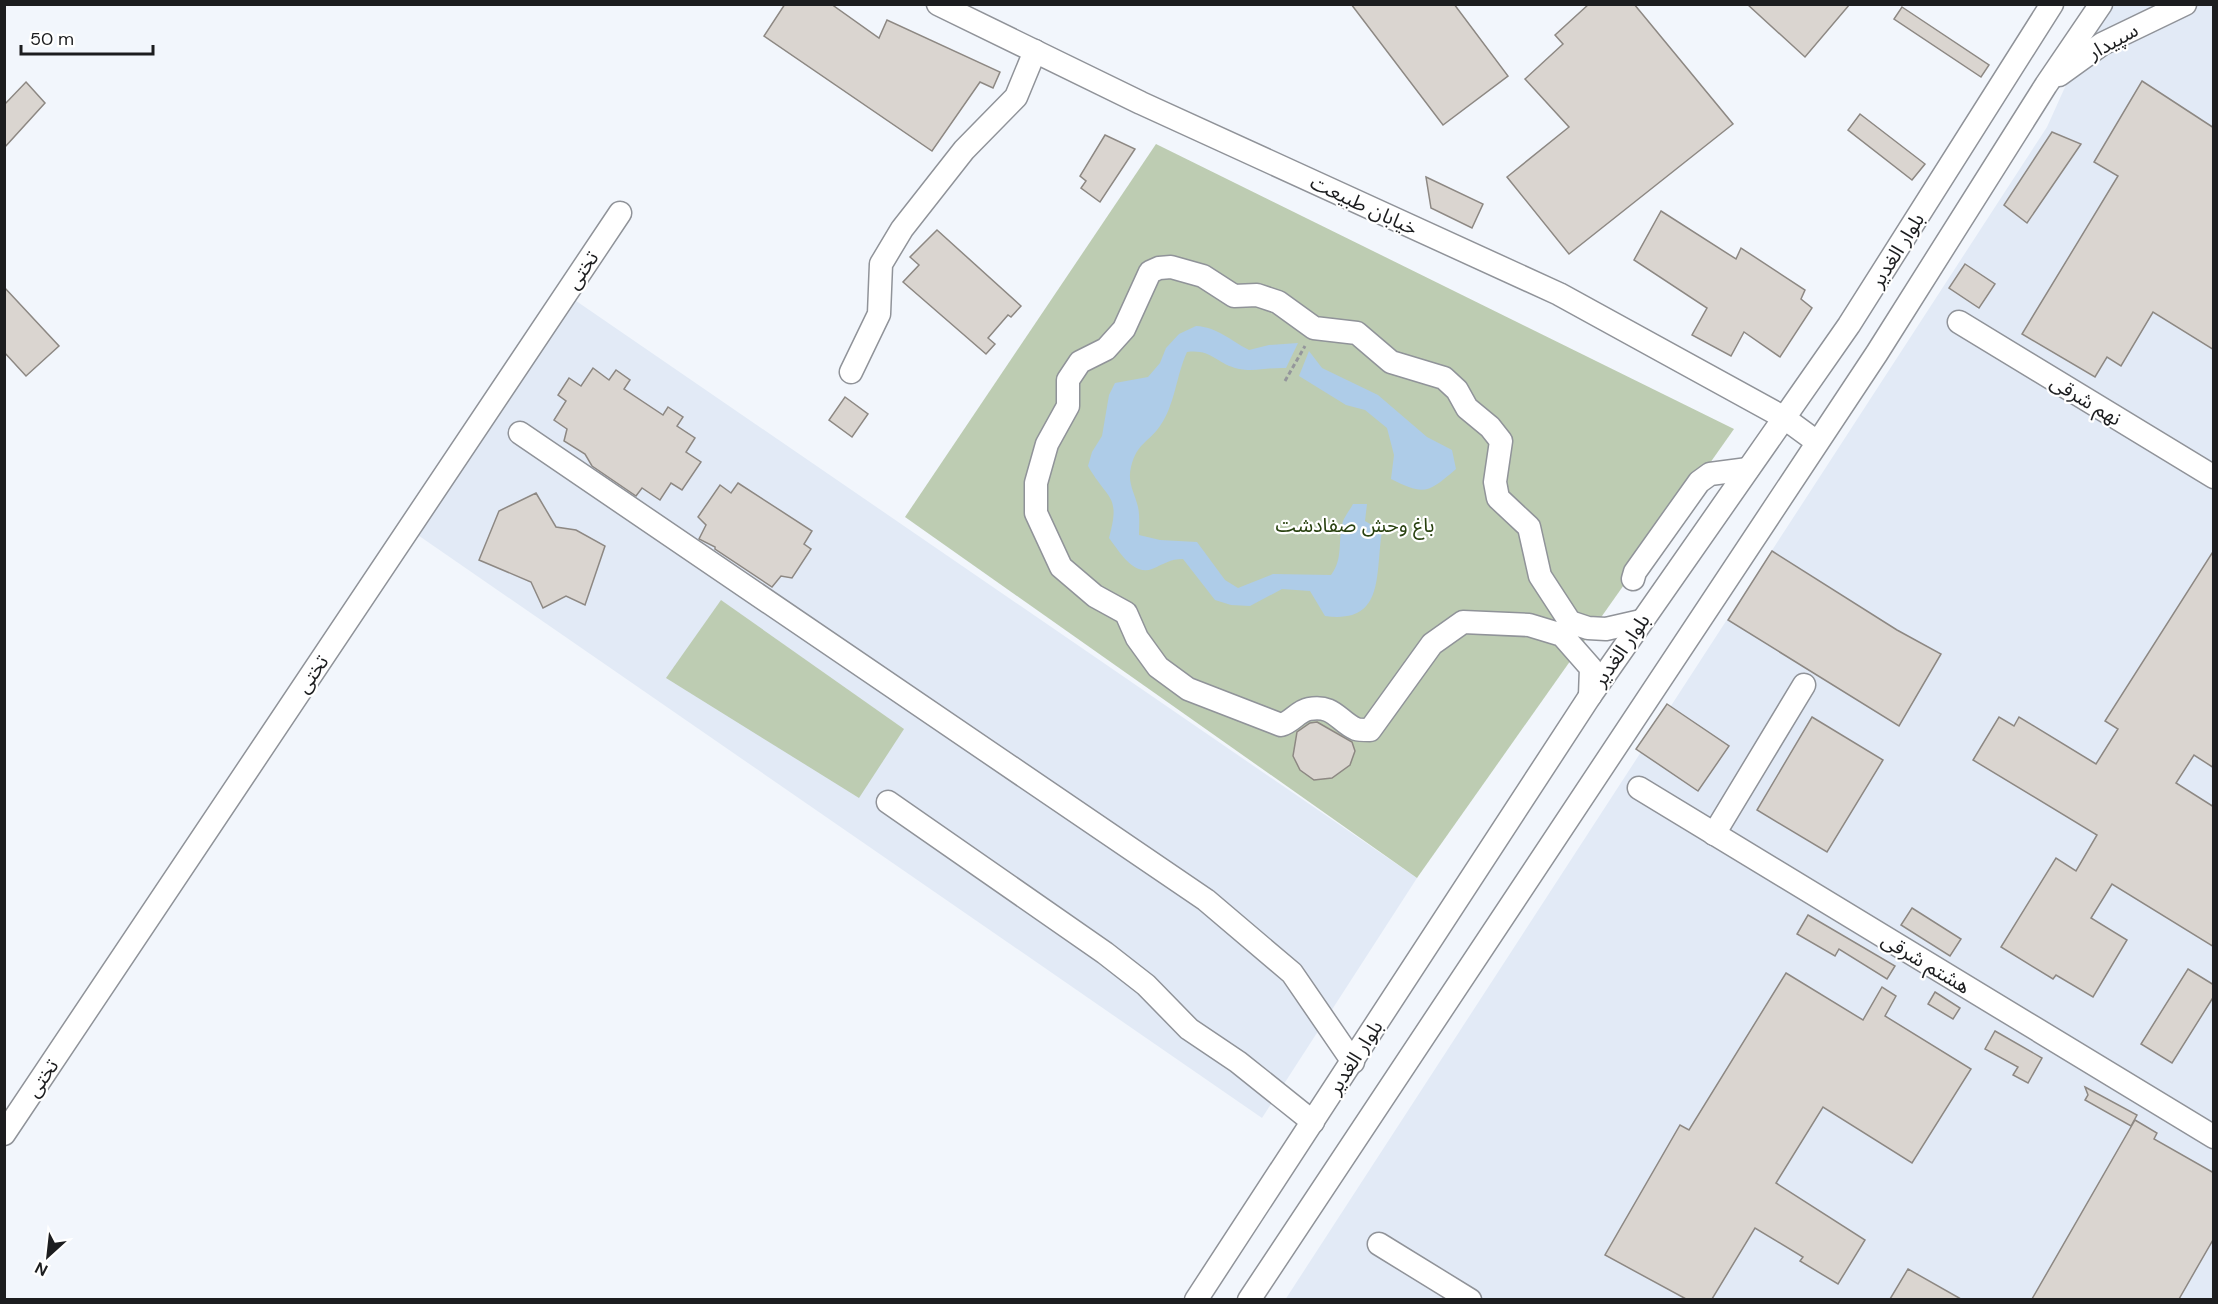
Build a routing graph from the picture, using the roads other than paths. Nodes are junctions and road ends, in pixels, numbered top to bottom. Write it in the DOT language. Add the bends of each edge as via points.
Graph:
graph roads {
  1 [pos="938,4"];
  2 [pos="2052,4"];
  3 [pos="2101,4"];
  4 [pos="2185,4"];
  5 [pos="1035,51"];
  6 [pos="2046,85"];
  7 [pos="620,213"];
  8 [pos="1959,322"];
  9 [pos="1849,325"];
  10 [pos="1877,353"];
  11 [pos="851,372"];
  12 [pos="1783,417"];
  13 [pos="520,433"];
  14 [pos="1817,442"];
  15 [pos="1748,469"];
  16 [pos="2214,477"];
  17 [pos="1633,579"];
  18 [pos="1641,621"];
  19 [pos="1804,686"];
  20 [pos="1590,696"];
  21 [pos="1639,788"];
  22 [pos="888,802"];
  23 [pos="1714,834"];
  24 [pos="1353,1062"];
  25 [pos="1313,1122"];
  26 [pos="4,1134"];
  27 [pos="2213,1134"];
  28 [pos="1378,1244"];
  29 [pos="1196,1299"];
  30 [pos="1249,1299"];
  31 [pos="1470,1299"];
  1 -- 5 [label="street, خیابان طبیعت"];
  2 -- 9 [label="street, بلوار الغدیر"];
  3 -- 6 [label="street, بلوار الغدیر"];
  4 -- 6 [label="street, سپیدار" via="2102,44"];
  5 -- 11 [label="street" via="1016,97 964,150 902,229 881,264 879,314"];
  5 -- 12 [label="street, خیابان طبیعت" via="1559,294"];
  6 -- 10 [label="street, بلوار الغدیر"];
  7 -- 26 [label="street, تختی"];
  8 -- 16 [label="street, نهم شرقی"];
  9 -- 10 [label="street"];
  9 -- 12 [label="street, بلوار الغدیر"];
  10 -- 14 [label="street, بلوار الغدیر"];
  12 -- 14 [label="street, خیابان طبیعت"];
  12 -- 15 [label="street, بلوار الغدیر"];
  13 -- 24 [label="street" via="1206,900 1292,973"];
  14 -- 30 [label="street, بلوار الغدیر"];
  15 -- 17 [label="street" via="1710,474 1699,482"];
  15 -- 18 [label="street, بلوار الغدیر"];
  18 -- 20 [label="street, بلوار الغدیر"];
  18 -- 20 [label="street" via="1606,629 1570,622 1540,576 1528,527 1498,498 1495,483 1501,441 1467,408 1457,390 1444,378 1391,362 1357,333 1314,328 1278,302 1257,295 1234,296 1203,276 1159,267 1150,272 1124,329 1106,349 1080,362 1068,380 1068,406 1047,444 1036,483 1036,513 1061,567 1095,596 1126,613 1137,638 1158,667 1188,690 1281,725 1310,709 1329,710 1356,729 1370,730 1432,644 1463,622 1529,625 1562,635 1592,668"];
  19 -- 23 [label="street"];
  20 -- 24 [label="street, بلوار الغدیر"];
  21 -- 23 [label="street, هشتم شرقی"];
  22 -- 25 [label="street" via="1105,953 1146,985 1189,1029"];
  23 -- 27 [label="street, هشتم شرقی"];
  24 -- 25 [label="street, بلوار الغدیر"];
  25 -- 29 [label="street, بلوار الغدیر"];
  28 -- 31 [label="street"];
}
